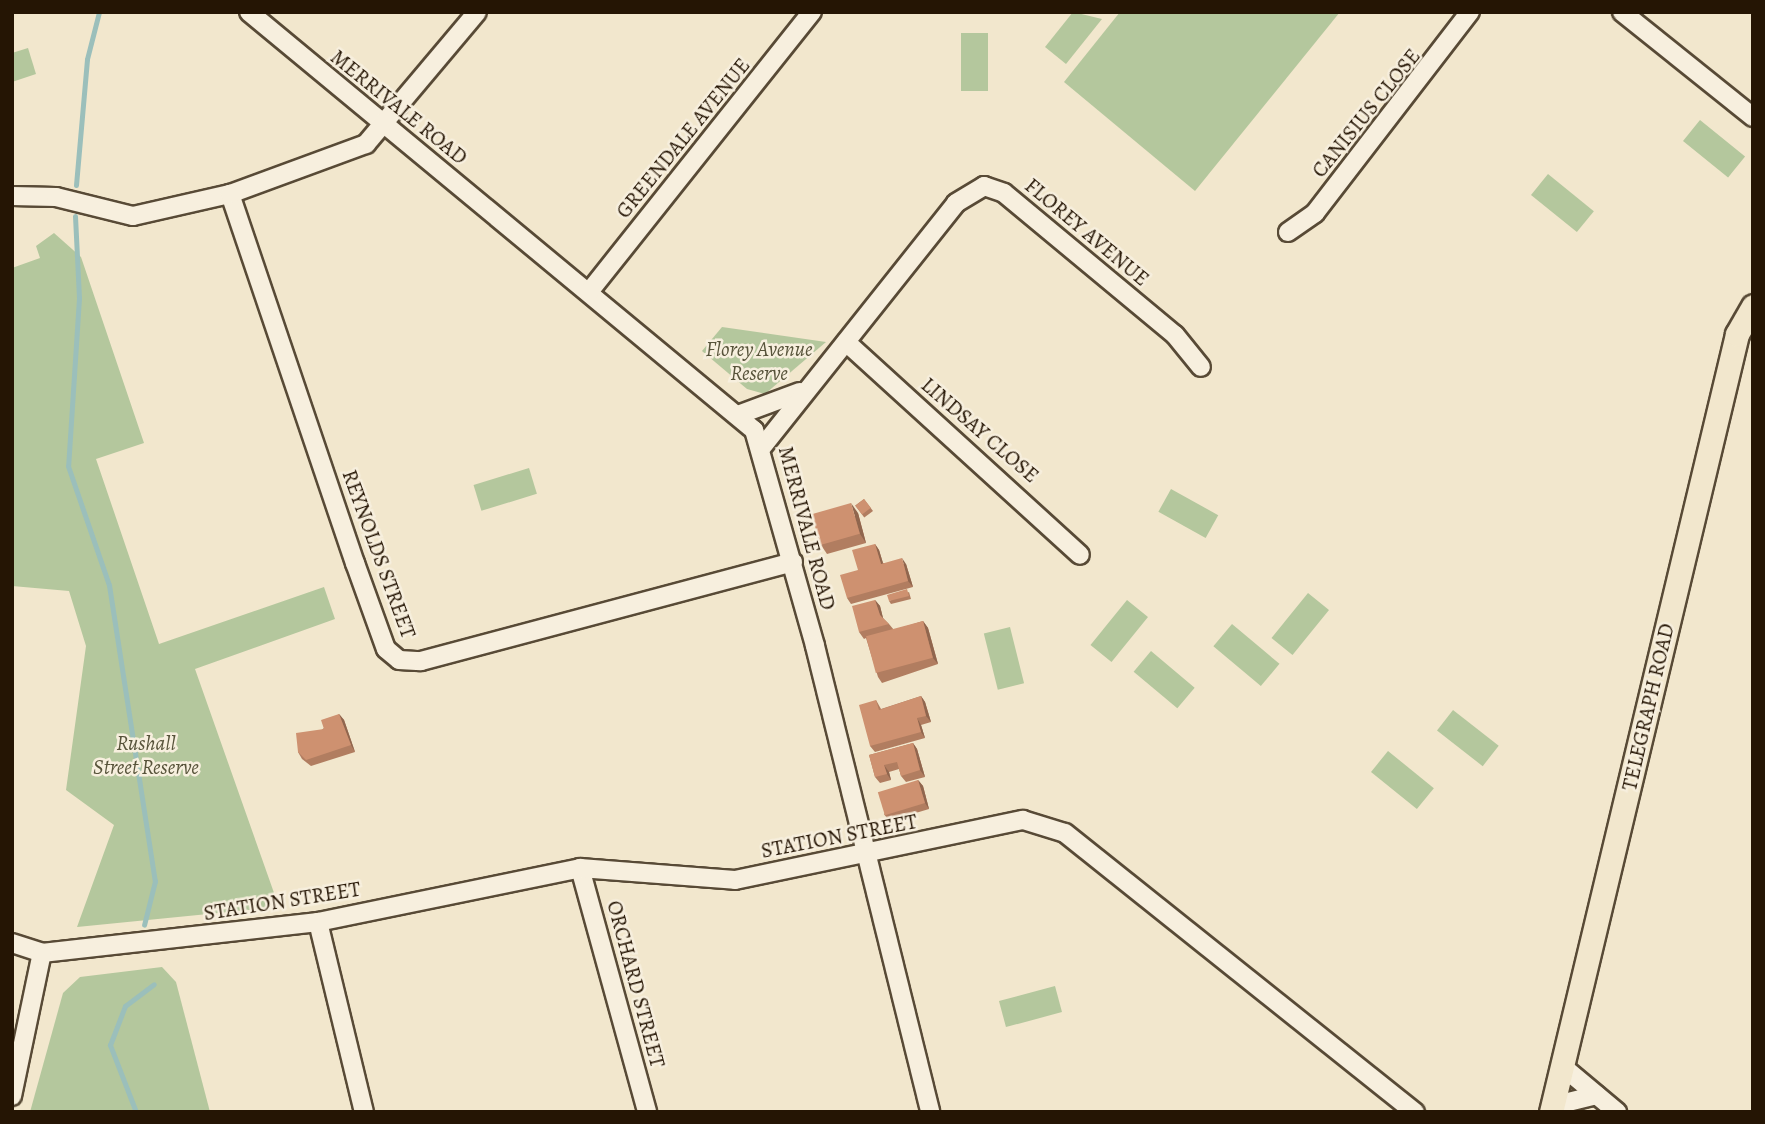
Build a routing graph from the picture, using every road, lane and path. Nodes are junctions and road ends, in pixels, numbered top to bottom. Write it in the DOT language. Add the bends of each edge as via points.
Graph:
graph roads {
  1 [pos="249,12"];
  2 [pos="477,12"];
  3 [pos="812,12"];
  4 [pos="1470,12"];
  5 [pos="1622,12"];
  6 [pos="1753,117"];
  7 [pos="385,125"];
  8 [pos="230,194"];
  9 [pos="12,196"];
  10 [pos="1287,232"];
  11 [pos="589,292"];
  12 [pos="1753,306"];
  13 [pos="846,342"];
  14 [pos="1201,368"];
  15 [pos="804,390"];
  16 [pos="738,415"];
  17 [pos="762,446"];
  18 [pos="1080,555"];
  19 [pos="793,562"];
  20 [pos="861,853"];
  21 [pos="580,868"];
  22 [pos="318,922"];
  23 [pos="12,943"];
  24 [pos="42,953"];
  25 [pos="1562,1066"];
  26 [pos="1597,1095"];
  27 [pos="12,1096"];
  28 [pos="1551,1109"];
  29 [pos="364,1112"];
  30 [pos="647,1112"];
  31 [pos="930,1112"];
  32 [pos="1415,1112"];
  33 [pos="1617,1112"];
  1 -- 7 [label="street, MERRIVALE ROAD"];
  2 -- 7 [label="street"];
  3 -- 11 [label="street, GREENDALE AVENUE"];
  4 -- 10 [label="street, CANISIUS CLOSE" via="1315,213"];
  5 -- 6 [label="street"];
  7 -- 8 [label="street" via="366,145"];
  7 -- 11 [label="street, MERRIVALE ROAD"];
  8 -- 9 [label="street" via="133,216 56,197"];
  8 -- 19 [label="street, REYNOLDS STREET" via="386,649 400,660 421,661"];
  11 -- 16 [label="street, MERRIVALE ROAD"];
  12 -- 25 [label="main road, TELEGRAPH ROAD" via="1737,334"];
  13 -- 14 [label="street, FLOREY AVENUE" via="956,203 984,186 1004,193 1165,326"];
  13 -- 15 [label="street, FLOREY AVENUE"];
  13 -- 18 [label="street, LINDSAY CLOSE"];
  15 -- 16 [label="street, FLOREY AVENUE"];
  15 -- 17 [label="street, FLOREY AVENUE"];
  16 -- 17 [label="street, MERRIVALE ROAD"];
  17 -- 19 [label="street, MERRIVALE ROAD"];
  19 -- 20 [label="street, MERRIVALE ROAD"];
  20 -- 21 [label="street, STATION STREET" via="717,882"];
  20 -- 31 [label="street, MERRIVALE ROAD"];
  20 -- 32 [label="street, STATION STREET" via="1009,820 1052,826"];
  21 -- 22 [label="street, STATION STREET"];
  21 -- 30 [label="street, ORCHARD STREET"];
  22 -- 24 [label="street, STATION STREET"];
  22 -- 29 [label="street"];
  23 -- 24 [label="street, STATION STREET"];
  24 -- 27 [label="street"];
  25 -- 26 [label="street"];
  25 -- 28 [label="main road, TELEGRAPH ROAD"];
  26 -- 28 [label="street"];
  26 -- 33 [label="street"];
}
